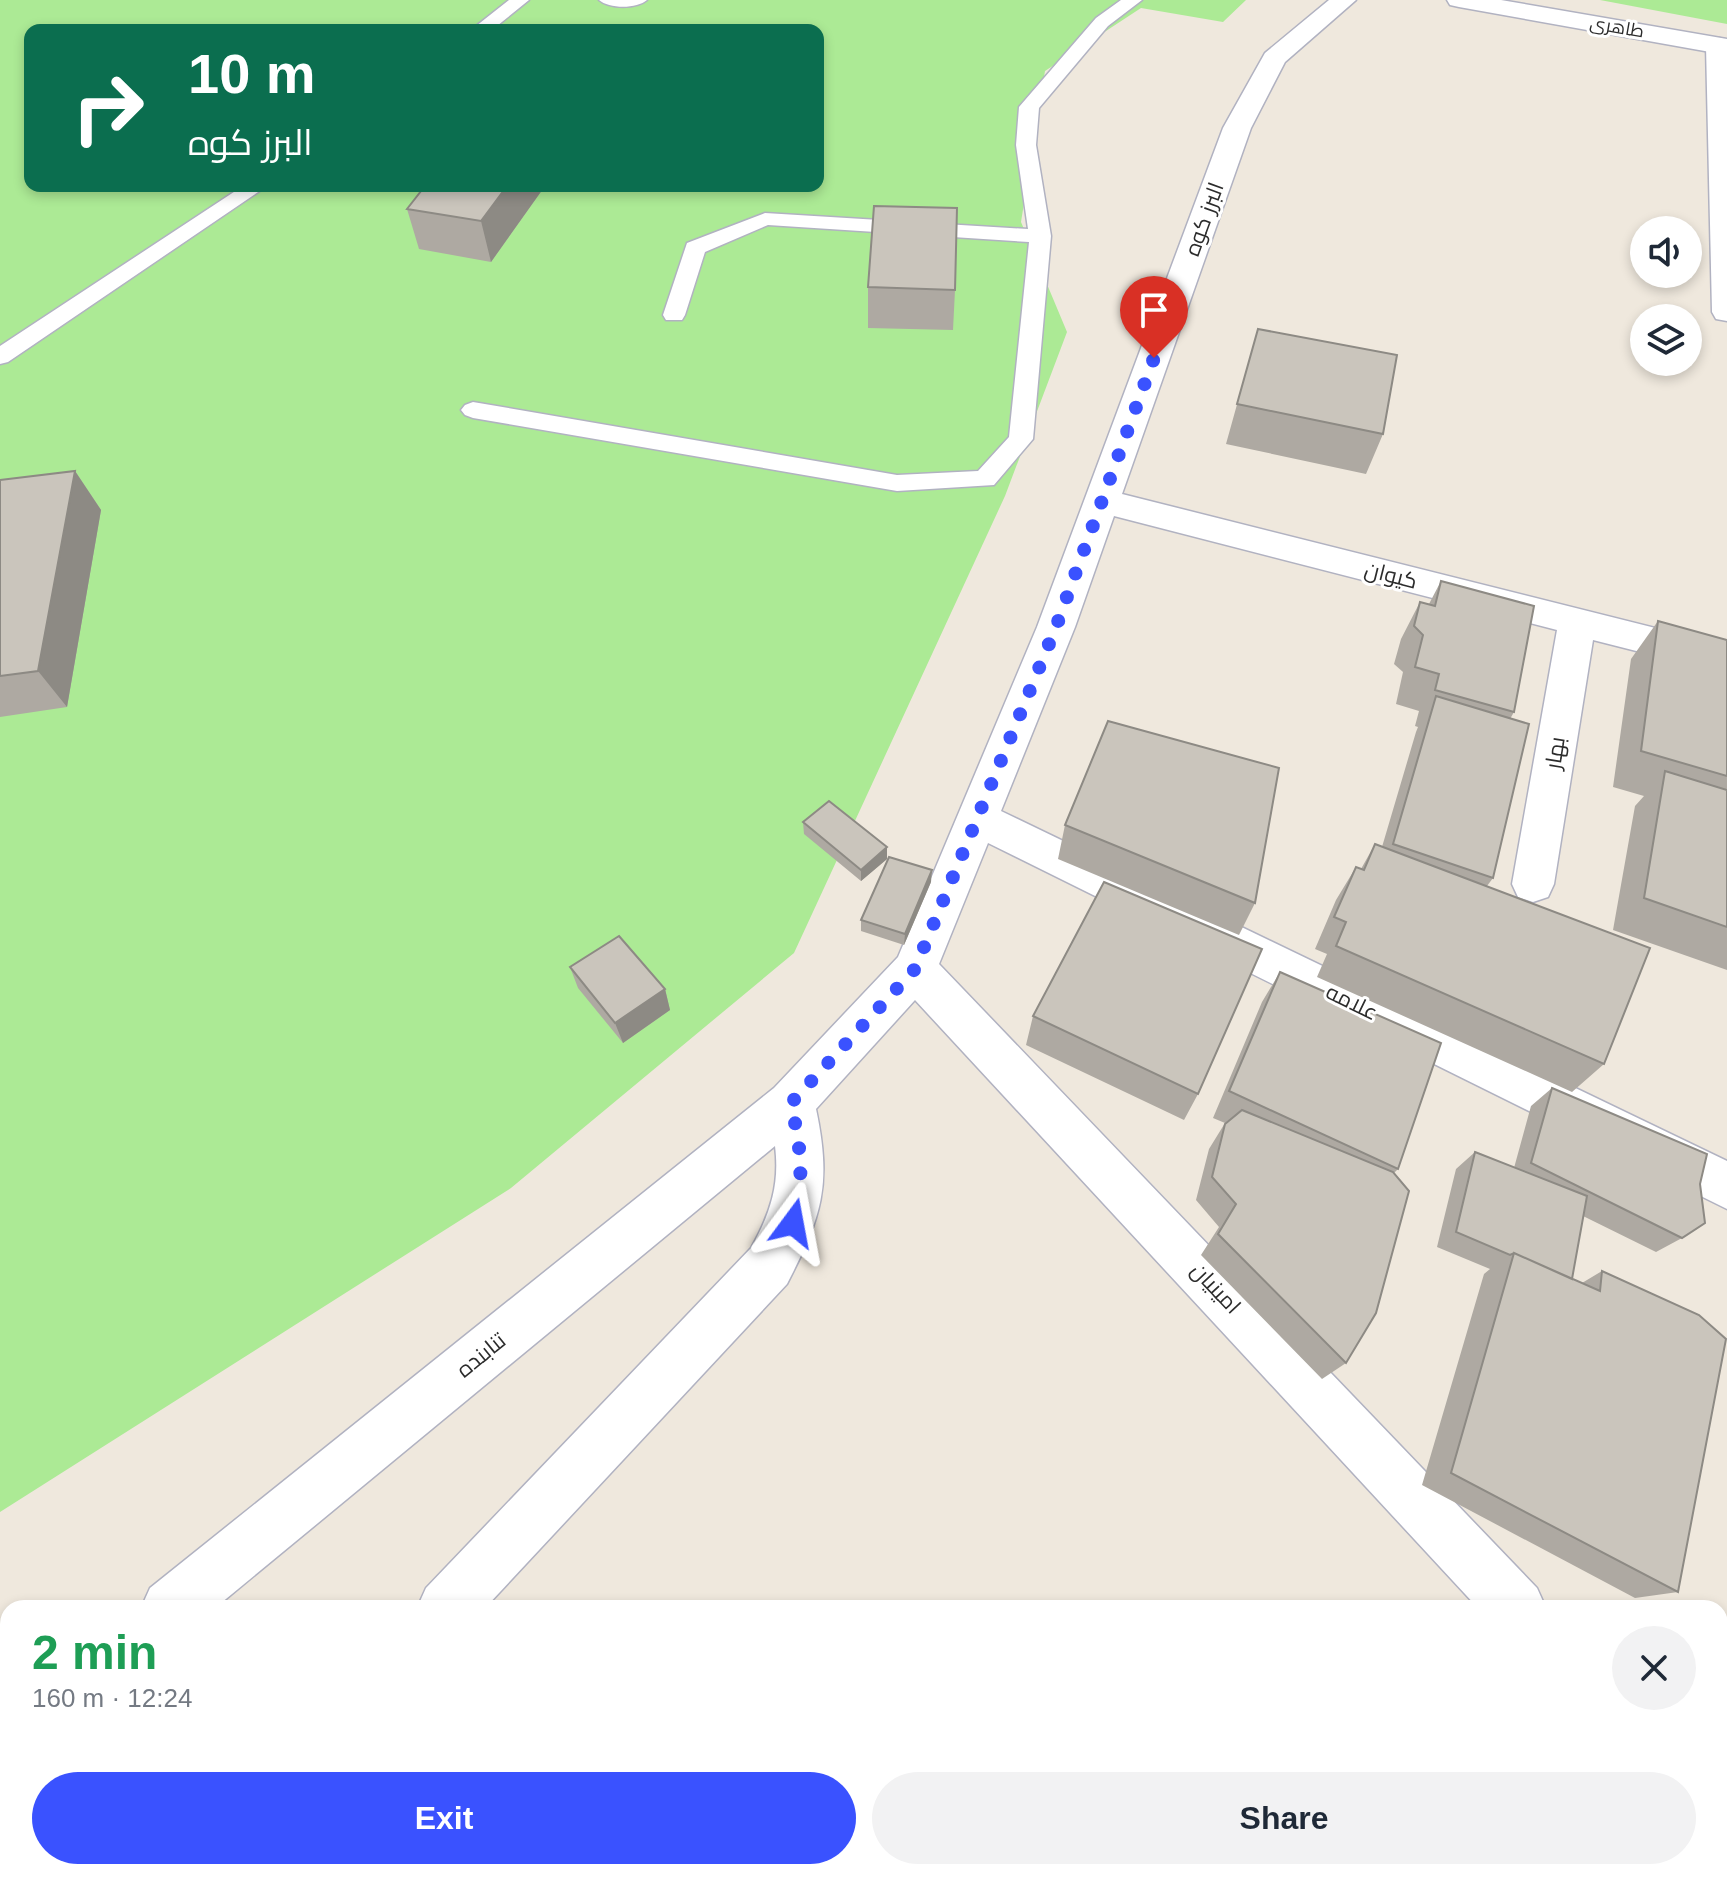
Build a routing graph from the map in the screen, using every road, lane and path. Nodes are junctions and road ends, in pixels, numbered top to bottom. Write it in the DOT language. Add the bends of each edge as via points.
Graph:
graph roads {
  1 [pos="520,0"];
  2 [pos="608,0"];
  3 [pos="638,0"];
  4 [pos="1133,0"];
  5 [pos="1344,0"];
  6 [pos="1459,0"];
  7 [pos="488,24"];
  8 [pos="1723,46"];
  9 [pos="1725,179"];
  10 [pos="248,192"];
  11 [pos="1040,236"];
  12 [pos="1727,299"];
  13 [pos="1727,312"];
  14 [pos="674,315"];
  15 [pos="0,357"];
  16 [pos="473,410"];
  17 [pos="1102,501"];
  18 [pos="1577,622"];
  19 [pos="1727,660"];
  20 [pos="977,818"];
  21 [pos="1533,884"];
  22 [pos="915,969"];
  23 [pos="791,1103"];
  24 [pos="1727,1186"];
  25 [pos="180,1600"];
  26 [pos="454,1600"];
  27 [pos="1509,1600"];
  1 -- 7 [label="lane"];
  2 -- 3 [label="lane"];
  4 -- 11 [label="lane" via="1102,22 1029,107 1026,145"];
  5 -- 17 [label="street, البرز کوه" via="1274,58 1237,128"];
  6 -- 8 [label="street, طاهری"];
  8 -- 9 [label="street"];
  9 -- 12 [label="street"];
  10 -- 15 [label="lane"];
  11 -- 14 [label="lane" via="765,219 695,248"];
  11 -- 16 [label="lane" via="1021,439 985,479 897,483"];
  12 -- 13 [label="street"];
  17 -- 18 [label="street, کیوان"];
  17 -- 20 [label="street, البرز کوه"];
  18 -- 19 [label="street, کیوان"];
  18 -- 21 [label="street, بهار"];
  20 -- 22 [label="street, البرز کوه"];
  20 -- 24 [label="street, علامه"];
  22 -- 23 [label="street, البرز کوه"];
  22 -- 27 [label="street, امینیان"];
  23 -- 25 [label="street, تنابنده"];
  23 -- 26 [label="street" via="802,1186 793,1223 769,1266"];
}
